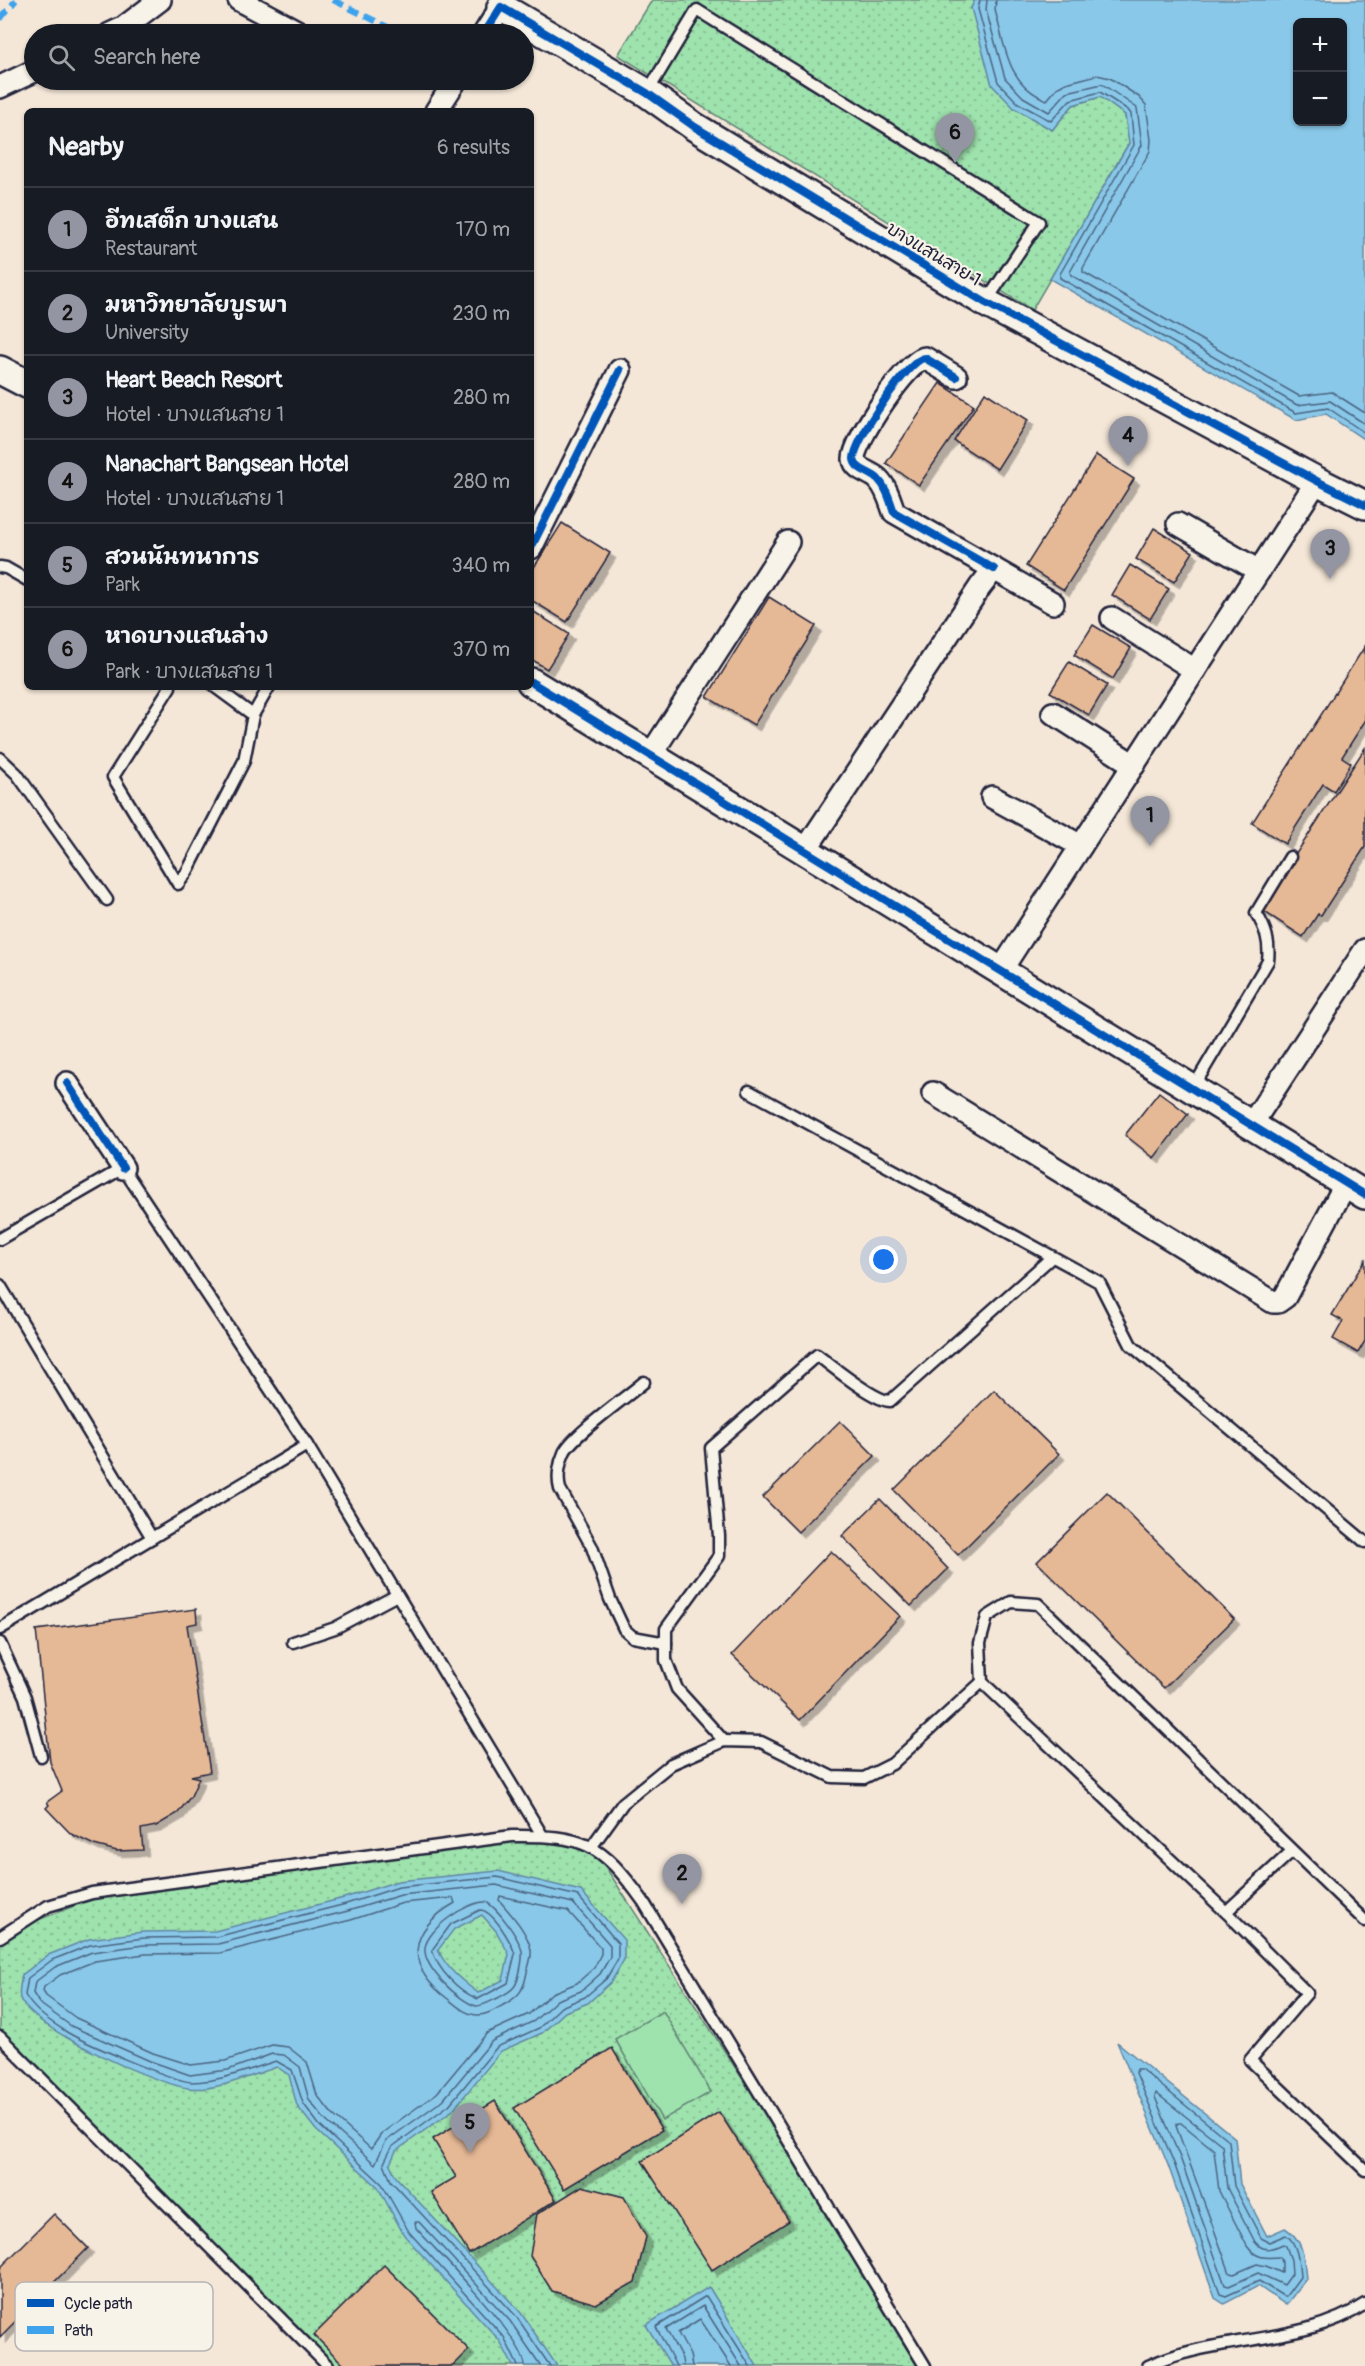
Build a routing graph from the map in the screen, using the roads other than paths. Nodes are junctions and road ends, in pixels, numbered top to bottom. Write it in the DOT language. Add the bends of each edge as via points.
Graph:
graph roads {
  1 [pos="160,0"];
  2 [pos="239,0"];
  3 [pos="501,7"];
  4 [pos="128,24"];
  5 [pos="283,24"];
  6 [pos="490,24"];
  7 [pos="530,24"];
  8 [pos="534,26"];
  9 [pos="24,76"];
  10 [pos="0,87"];
  11 [pos="450,90"];
  12 [pos="647,93"];
  13 [pos="438,108"];
  14 [pos="986,303"];
  15 [pos="0,370"];
  16 [pos="620,370"];
  17 [pos="956,377"];
  18 [pos="24,382"];
  19 [pos="1317,481"];
  20 [pos="1365,505"];
  21 [pos="1178,524"];
  22 [pos="534,542"];
  23 [pos="788,542"];
  24 [pos="0,567"];
  25 [pos="994,569"];
  26 [pos="1259,571"];
  27 [pos="24,578"];
  28 [pos="1053,603"];
  29 [pos="1112,618"];
  30 [pos="1195,670"];
  31 [pos="534,684"];
  32 [pos="168,690"];
  33 [pos="219,690"];
  34 [pos="267,690"];
  35 [pos="1053,713"];
  36 [pos="253,715"];
  37 [pos="650,756"];
  38 [pos="0,758"];
  39 [pos="1134,765"];
  40 [pos="992,797"];
  41 [pos="1081,846"];
  42 [pos="804,852"];
  43 [pos="1290,857"];
  44 [pos="107,900"];
  45 [pos="1365,950"];
  46 [pos="1001,970"];
  47 [pos="67,1083"];
  48 [pos="1193,1089"];
  49 [pos="749,1091"];
  50 [pos="933,1093"];
  51 [pos="1251,1125"];
  52 [pos="123,1168"];
  53 [pos="1355,1189"];
  54 [pos="0,1239"];
  55 [pos="1052,1257"];
  56 [pos="0,1285"];
  57 [pos="645,1382"];
  58 [pos="307,1445"];
  59 [pos="152,1538"];
  60 [pos="1365,1542"];
  61 [pos="397,1595"];
  62 [pos="0,1629"];
  63 [pos="292,1642"];
  64 [pos="0,1643"];
  65 [pos="666,1643"];
  66 [pos="982,1682"];
  67 [pos="724,1741"];
  68 [pos="41,1756"];
  69 [pos="542,1835"];
  70 [pos="592,1846"];
  71 [pos="1293,1851"];
  72 [pos="1226,1912"];
  73 [pos="1365,1921"];
  74 [pos="0,1937"];
  75 [pos="0,2037"];
  76 [pos="1365,2170"];
  77 [pos="1365,2304"];
  78 [pos="328,2366"];
  79 [pos="925,2366"];
  80 [pos="1148,2366"];
  1 -- 4 [label="street"];
  2 -- 5 [label="street"];
  3 -- 6 [label="street"];
  3 -- 7 [label="street, บางแสนสาย 1"];
  8 -- 12 [label="street, บางแสนสาย 1"];
  9 -- 10 [label="street"];
  11 -- 13 [label="street"];
  12 -- 14 [label="street, บางแสนสาย 1" via="695,127"];
  12 -- 14 [label="lane" via="697,10 1040,222"];
  14 -- 19 [label="street, บางแสนสาย 1"];
  15 -- 18 [label="street"];
  16 -- 22 [label="street"];
  17 -- 25 [label="street" via="925,358 915,362 882,403 860,440 854,462 886,488 894,512"];
  19 -- 20 [label="street, บางแสนสาย 1"];
  19 -- 26 [label="street"];
  21 -- 26 [label="street"];
  23 -- 37 [label="street"];
  24 -- 27 [label="lane"];
  25 -- 28 [label="street"];
  25 -- 42 [label="street"];
  26 -- 30 [label="street"];
  29 -- 30 [label="street"];
  30 -- 39 [label="street"];
  31 -- 37 [label="street"];
  32 -- 36 [label="lane" via="112,777 178,884 244,761"];
  33 -- 36 [label="lane"];
  34 -- 36 [label="lane"];
  35 -- 39 [label="street"];
  37 -- 42 [label="street"];
  38 -- 44 [label="lane" via="17,774"];
  39 -- 41 [label="street"];
  40 -- 41 [label="street"];
  41 -- 46 [label="street"];
  42 -- 46 [label="street"];
  43 -- 48 [label="lane" via="1256,913 1267,936 1268,961"];
  45 -- 51 [label="street"];
  46 -- 48 [label="street"];
  47 -- 52 [label="street"];
  48 -- 51 [label="street"];
  49 -- 55 [label="lane"];
  50 -- 53 [label="street" via="1273,1302 1285,1297"];
  51 -- 53 [label="street"];
  52 -- 54 [label="lane"];
  52 -- 58 [label="lane"];
  55 -- 60 [label="lane" via="1099,1282 1131,1346"];
  55 -- 65 [label="lane" via="890,1401 817,1355 711,1448 719,1556 666,1629"];
  56 -- 59 [label="lane"];
  57 -- 65 [label="lane" via="582,1432 564,1452 558,1479 592,1547 624,1629 633,1637"];
  58 -- 59 [label="lane"];
  58 -- 61 [label="lane"];
  59 -- 62 [label="lane"];
  61 -- 63 [label="lane" via="335,1628"];
  61 -- 69 [label="lane"];
  64 -- 68 [label="lane" via="25,1697"];
  65 -- 67 [label="lane" via="666,1660 677,1689"];
  66 -- 67 [label="lane" via="892,1764 864,1778 832,1777 761,1742"];
  66 -- 71 [label="lane" via="980,1642 987,1617 1011,1602 1038,1604"];
  66 -- 72 [label="lane"];
  67 -- 70 [label="lane" via="671,1764 623,1803"];
  69 -- 70 [label="lane"];
  69 -- 74 [label="lane" via="92,1893 48,1906"];
  70 -- 79 [label="lane" via="620,1868 643,1901"];
  71 -- 72 [label="lane"];
  71 -- 73 [label="lane"];
  72 -- 76 [label="lane" via="1307,1993 1250,2060"];
  75 -- 78 [label="lane"];
  77 -- 80 [label="lane" via="1295,2332 1163,2359"];
}
